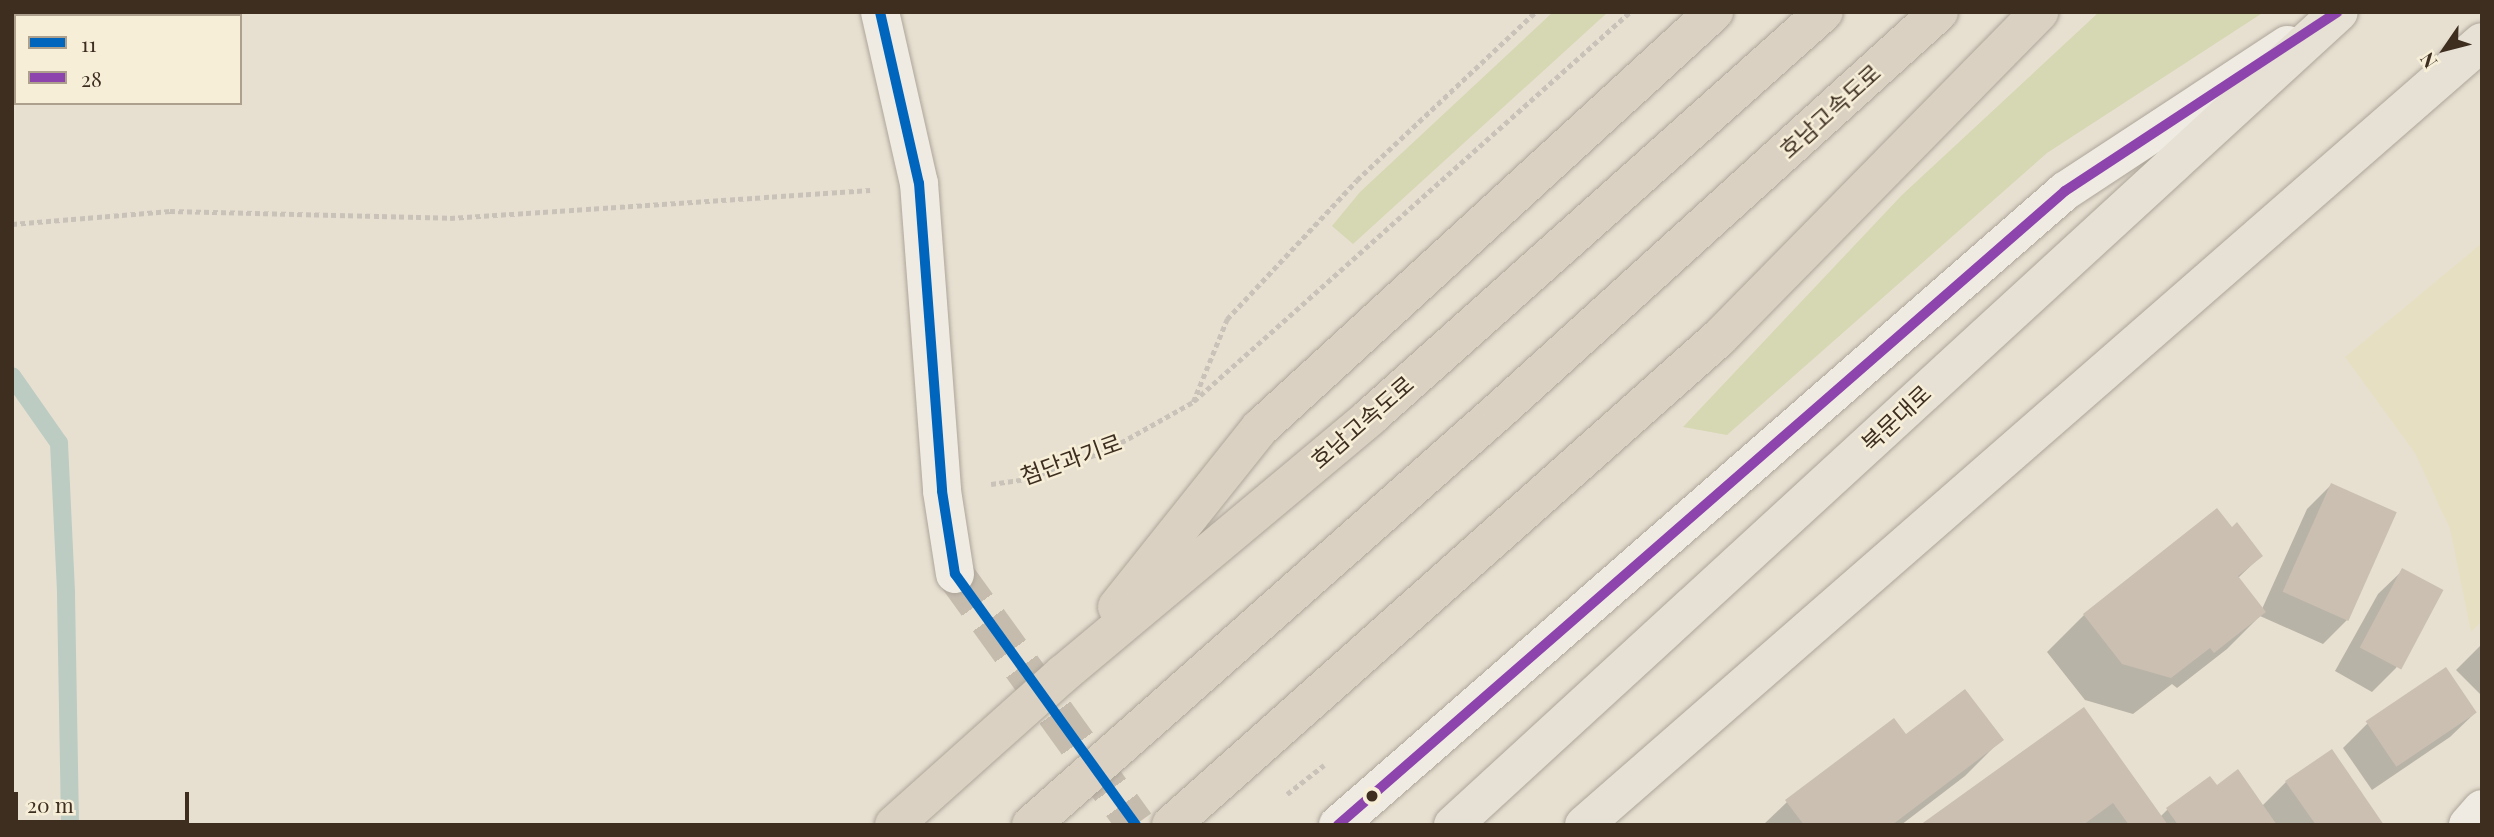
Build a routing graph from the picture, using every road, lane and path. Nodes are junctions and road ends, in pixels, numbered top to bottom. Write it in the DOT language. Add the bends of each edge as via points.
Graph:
graph roads {
  1 [pos="880,12"];
  2 [pos="1535,12"];
  3 [pos="1630,12"];
  4 [pos="1714,12"];
  5 [pos="1824,12"];
  6 [pos="1939,12"];
  7 [pos="2039,12"];
  8 [pos="2338,12"];
  9 [pos="2482,42"];
  10 [pos="919,183"];
  11 [pos="12,224"];
  12 [pos="1193,402"];
  13 [pos="942,491"];
  14 [pos="955,575"];
  15 [pos="1063,674"];
  16 [pos="1327,763"];
  17 [pos="1277,802"];
  18 [pos="2482,809"];
  19 [pos="894,825"];
  20 [pos="1031,825"];
  21 [pos="1171,825"];
  22 [pos="1338,825"];
  23 [pos="1453,825"];
  24 [pos="1584,825"];
  25 [pos="2468,825"];
  1 -- 10 [label="street"];
  2 -- 12 [label="path" via="1357,180 1227,319"];
  3 -- 12 [label="path, 첨단과기로"];
  4 -- 15 [label="highway" via="1260,428"];
  5 -- 15 [label="highway, 호남고속도로" via="1370,416"];
  6 -- 20 [label="highway, 호남고속도로" via="1501,409"];
  7 -- 21 [label="highway" via="1719,338"];
  8 -- 22 [label="street" via="2065,191"];
  8 -- 23 [label="main road, 북문대로"];
  9 -- 24 [label="main road"];
  10 -- 11 [label="path" via="850,193 450,218 170,211"];
  10 -- 13 [label="street"];
  12 -- 13 [label="path, 첨단과기로" via="1106,451 1026,478"];
  13 -- 14 [label="street"];
  15 -- 19 [label="highway, 호남고속도로"];
  16 -- 17 [label="path"];
  18 -- 25 [label="street"];
}
